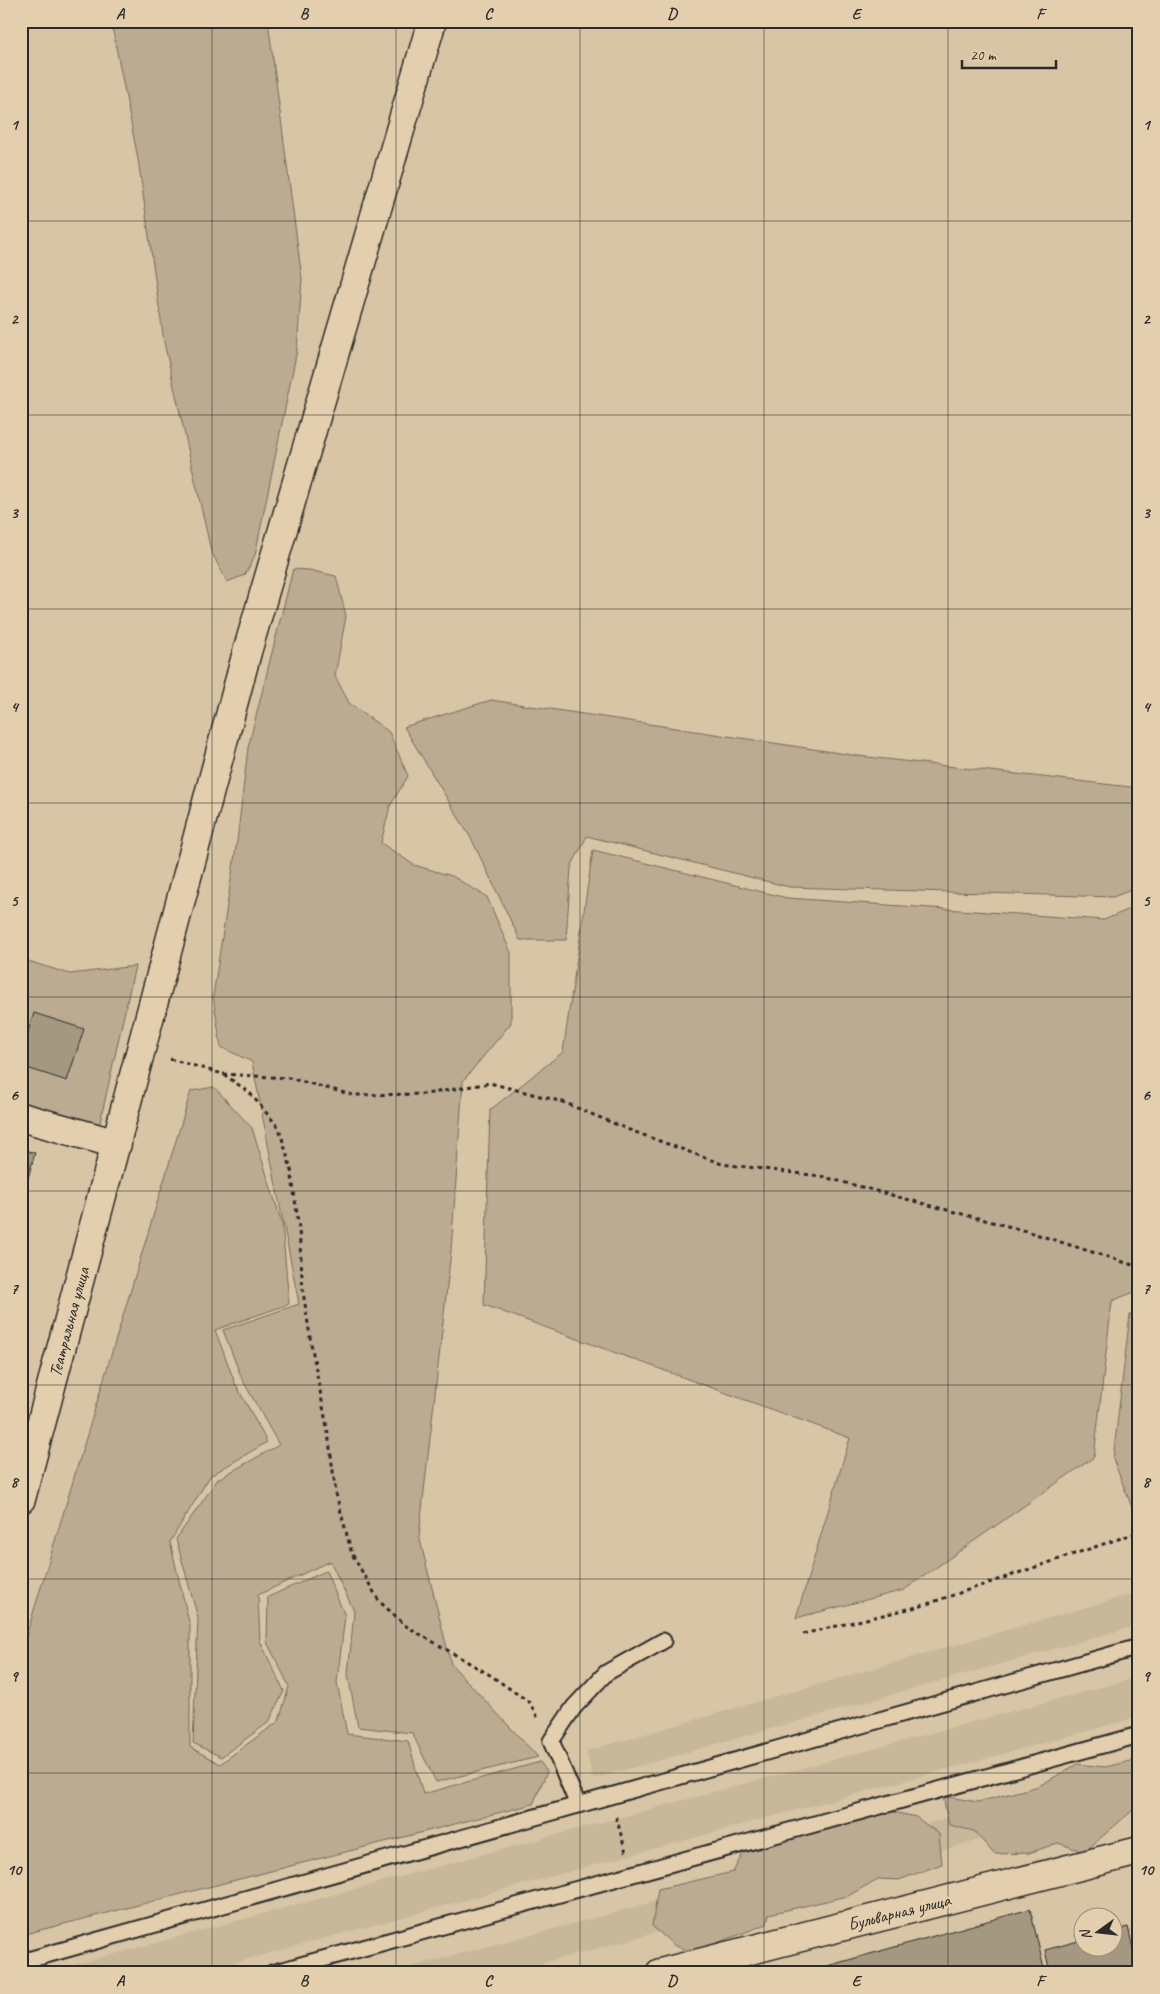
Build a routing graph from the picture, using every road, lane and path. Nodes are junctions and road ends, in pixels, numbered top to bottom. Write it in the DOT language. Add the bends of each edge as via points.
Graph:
graph roads {
  1 [pos="432,21"];
  2 [pos="141,1051"];
  3 [pos="223,1074"];
  4 [pos="21,1117"];
  5 [pos="116,1144"];
  6 [pos="1139,1267"];
  7 [pos="21,1499"];
  8 [pos="1139,1532"];
  9 [pos="803,1634"];
  10 [pos="663,1641"];
  11 [pos="1139,1647"];
  12 [pos="1139,1735"];
  13 [pos="550,1740"];
  14 [pos="610,1796"];
  15 [pos="578,1805"];
  16 [pos="1139,1851"];
  17 [pos="632,1875"];
  18 [pos="21,1962"];
  19 [pos="272,1973"];
  20 [pos="660,1973"];
  1 -- 2 [label="main road, Театральная улица" via="247,652"];
  2 -- 3 [label="path"];
  2 -- 5 [label="main road, Театральная улица"];
  3 -- 6 [label="path" via="289,1078 353,1095 426,1094 490,1083 563,1102 722,1164 820,1176 1026,1231"];
  3 -- 13 [label="path" via="250,1092 279,1128 291,1169 309,1334 336,1494 352,1554 379,1601 406,1626 529,1702"];
  4 -- 5 [label="main road"];
  5 -- 7 [label="main road, Театральная улица"];
  8 -- 9 [label="path" via="921,1606"];
  10 -- 13 [label="lane" via="606,1673 574,1707"];
  11 -- 14 [label="lane"];
  12 -- 17 [label="lane"];
  13 -- 15 [label="lane"];
  14 -- 15 [label="lane"];
  14 -- 17 [label="path"];
  15 -- 18 [label="lane"];
  16 -- 20 [label="main road, Бульварная улица"];
  17 -- 19 [label="lane"];
}
